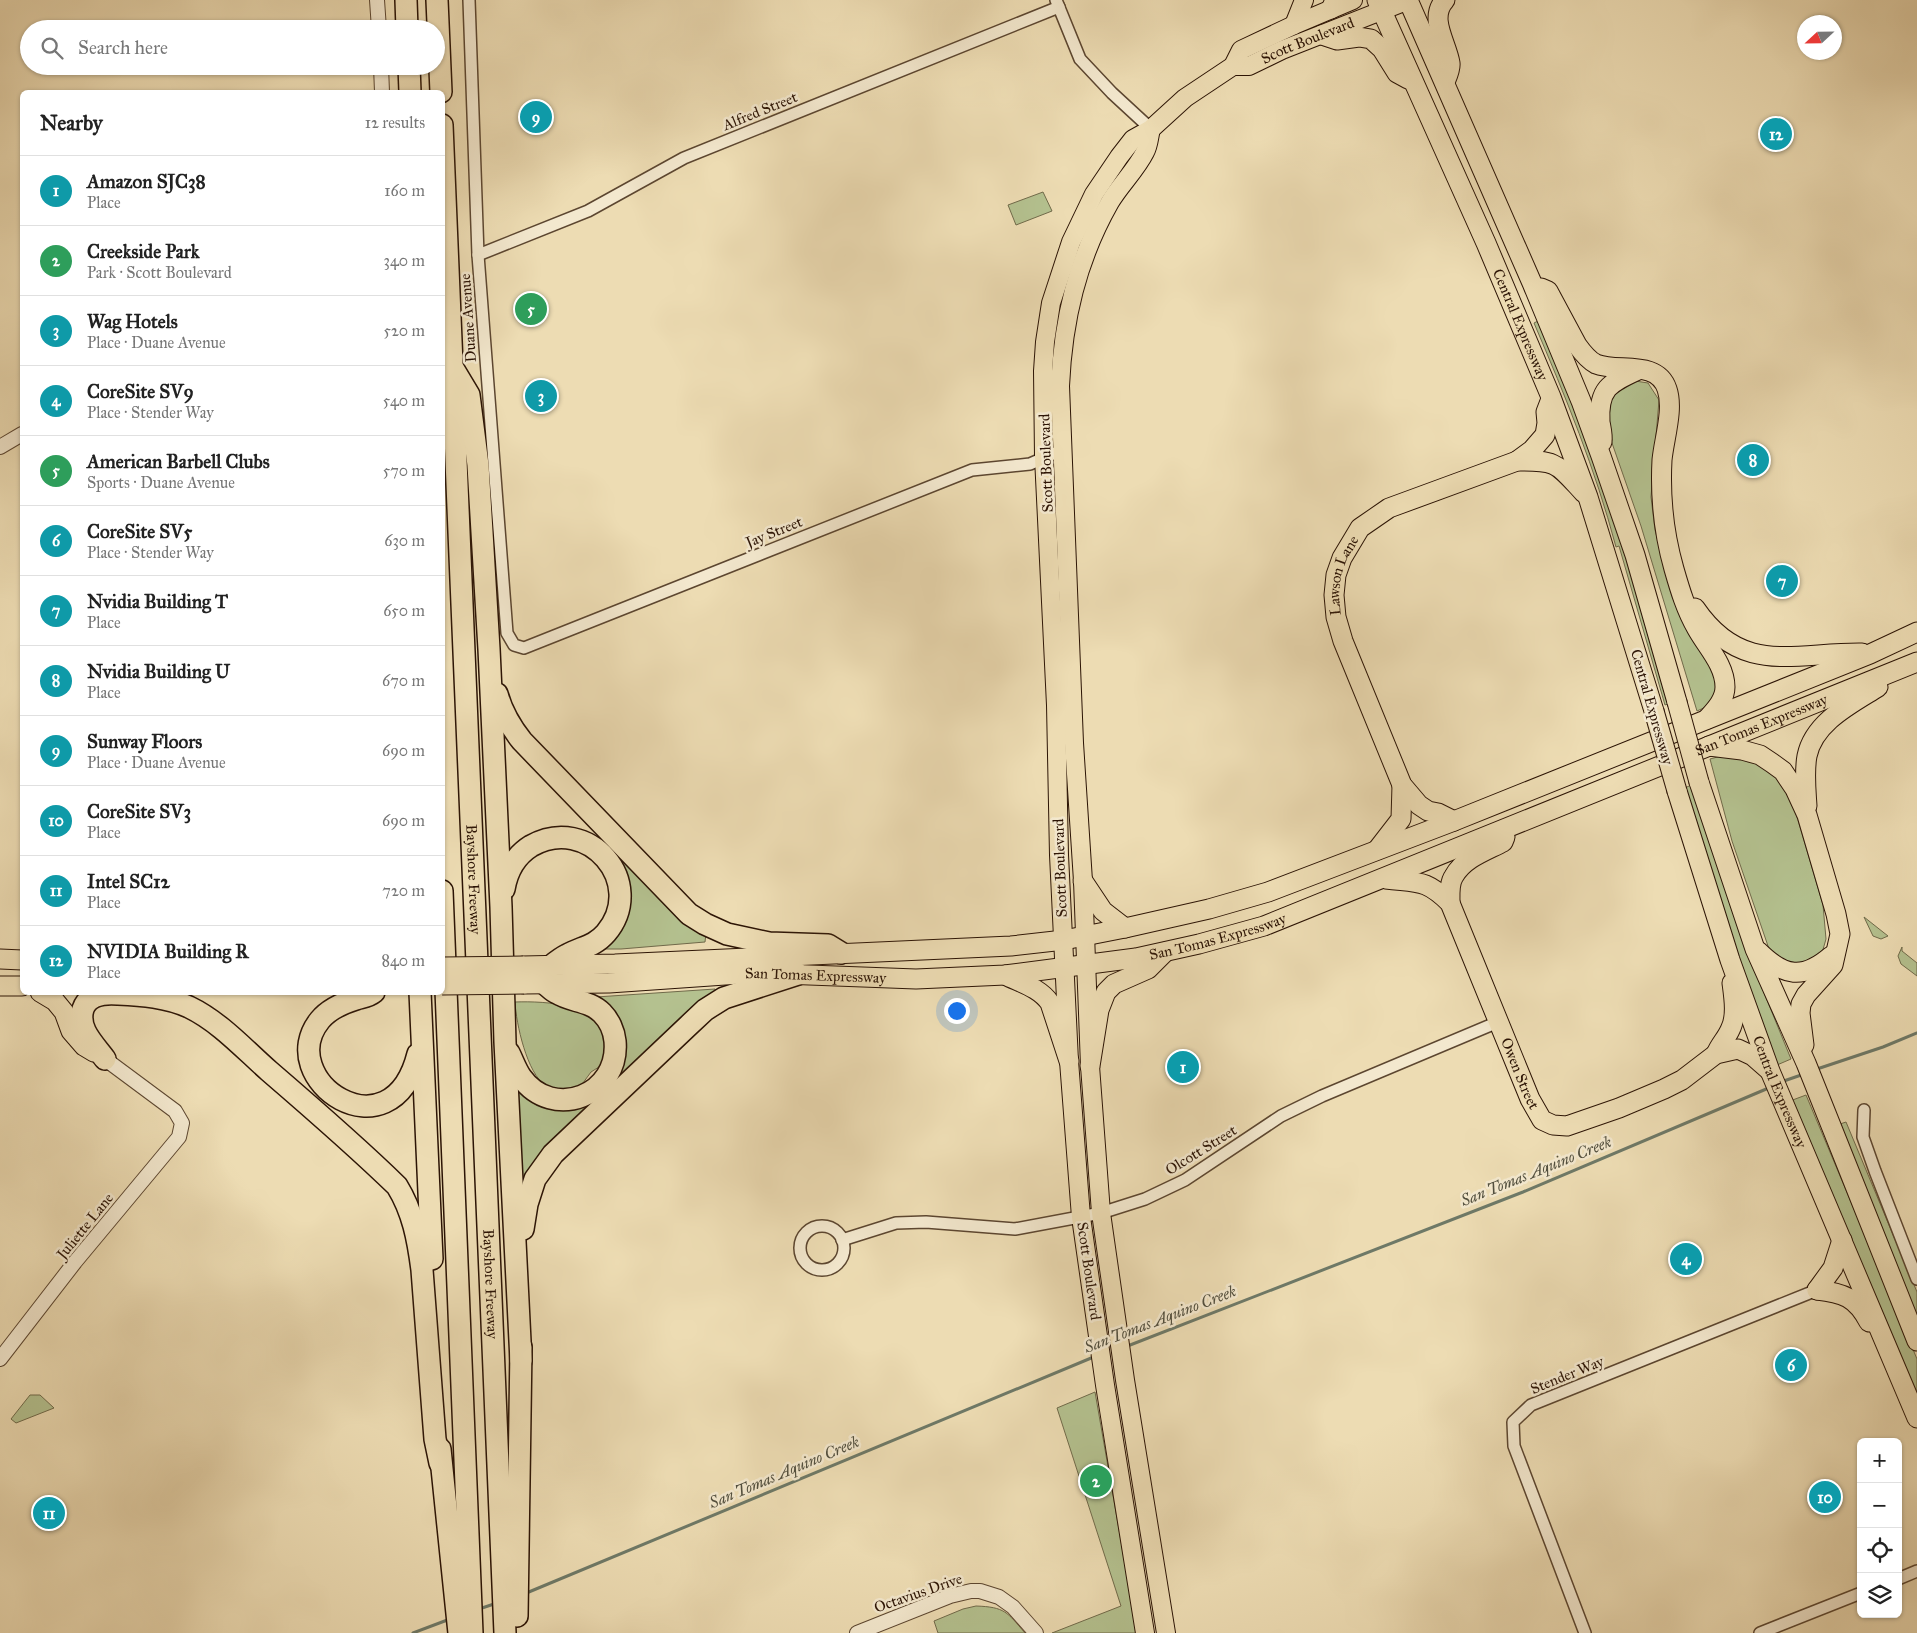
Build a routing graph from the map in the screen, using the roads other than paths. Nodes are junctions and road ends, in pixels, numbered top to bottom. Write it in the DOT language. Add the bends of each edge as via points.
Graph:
graph roads {
  1 [pos="377,0"];
  2 [pos="406,0"];
  3 [pos="437,0"];
  4 [pos="469,0"];
  5 [pos="1304,0"];
  6 [pos="1353,0"];
  7 [pos="1408,0"];
  8 [pos="1445,0"];
  9 [pos="1058,3"];
  10 [pos="1330,3"];
  11 [pos="1380,5"];
  12 [pos="378,20"];
  13 [pos="407,20"];
  14 [pos="438,20"];
  15 [pos="1294,25"];
  16 [pos="1322,35"];
  17 [pos="1233,66"];
  18 [pos="381,75"];
  19 [pos="409,75"];
  20 [pos="440,75"];
  21 [pos="1414,81"];
  22 [pos="1445,84"];
  23 [pos="382,90"];
  24 [pos="410,90"];
  25 [pos="441,90"];
  26 [pos="1151,129"];
  27 [pos="445,192"];
  28 [pos="478,255"];
  29 [pos="1532,283"];
  30 [pos="453,369"];
  31 [pos="1640,369"];
  32 [pos="1551,397"];
  33 [pos="20,435"];
  34 [pos="0,447"];
  35 [pos="1062,450"];
  36 [pos="1601,456"];
  37 [pos="1044,457"];
  38 [pos="1517,462"];
  39 [pos="1588,497"];
  40 [pos="1677,582"];
  41 [pos="1917,620"];
  42 [pos="507,633"];
  43 [pos="1909,636"];
  44 [pos="489,649"];
  45 [pos="1870,654"];
  46 [pos="1915,664"];
  47 [pos="1707,720"];
  48 [pos="1708,746"];
  49 [pos="1402,785"];
  50 [pos="1807,815"];
  51 [pos="1454,821"];
  52 [pos="1510,827"];
  53 [pos="1376,850"];
  54 [pos="1384,879"];
  55 [pos="1083,882"];
  56 [pos="1450,903"];
  57 [pos="501,907"];
  58 [pos="1125,928"];
  59 [pos="1084,935"];
  60 [pos="1064,940"];
  61 [pos="1755,949"];
  62 [pos="1837,950"];
  63 [pos="1166,952"];
  64 [pos="841,954"];
  65 [pos="0,959"];
  66 [pos="20,960"];
  67 [pos="1730,960"];
  68 [pos="1086,965"];
  69 [pos="445,968"];
  70 [pos="1064,968"];
  71 [pos="798,974"];
  72 [pos="536,975"];
  73 [pos="1005,975"];
  74 [pos="471,976"];
  75 [pos="445,984"];
  76 [pos="0,986"];
  77 [pos="20,986"];
  78 [pos="45,995"];
  79 [pos="98,995"];
  80 [pos="129,995"];
  81 [pos="370,995"];
  82 [pos="420,995"];
  83 [pos="445,995"];
  84 [pos="1498,1022"];
  85 [pos="422,1037"];
  86 [pos="505,1042"];
  87 [pos="1716,1054"];
  88 [pos="105,1058"];
  89 [pos="1069,1061"];
  90 [pos="1806,1063"];
  91 [pos="1090,1066"];
  92 [pos="1770,1071"];
  93 [pos="1864,1110"];
  94 [pos="1101,1213"];
  95 [pos="1081,1218"];
  96 [pos="842,1240"];
  97 [pos="1842,1240"];
  98 [pos="1917,1279"];
  99 [pos="1817,1290"];
  100 [pos="1917,1341"];
  101 [pos="0,1359"];
  102 [pos="521,1361"];
  103 [pos="1910,1400"];
  104 [pos="1917,1418"];
  105 [pos="1917,1422"];
  106 [pos="440,1463"];
  107 [pos="1917,1571"];
  108 [pos="509,1575"];
  109 [pos="1902,1577"];
  110 [pos="462,1586"];
  111 [pos="1857,1595"];
  112 [pos="511,1624"];
  113 [pos="459,1633"];
  114 [pos="472,1633"];
  115 [pos="857,1633"];
  116 [pos="1036,1633"];
  117 [pos="1145,1633"];
  118 [pos="1166,1633"];
  119 [pos="1585,1633"];
  120 [pos="1760,1633"];
  1 -- 12 [label="street"];
  2 -- 13 [label="highway"];
  3 -- 14 [label="highway"];
  4 -- 28 [label="street, Duane Avenue"];
  5 -- 15 [label="main road"];
  6 -- 10 [label="main road, Scott Boulevard"];
  7 -- 11 [label="main road, Scott Boulevard"];
  7 -- 22 [label="highway, Central Expressway"];
  8 -- 22 [label="highway" via="1440,5 1438,20 1450,65"];
  9 -- 26 [label="street" via="1080,59"];
  9 -- 28 [label="street, Alfred Street" via="684,158 588,211"];
  10 -- 15 [label="main road, Scott Boulevard"];
  11 -- 16 [label="main road, Scott Boulevard"];
  11 -- 21 [label="highway, Central Expressway"];
  15 -- 17 [label="main road, Scott Boulevard" via="1241,50"];
  16 -- 17 [label="main road, Scott Boulevard" via="1249,66"];
  16 -- 21 [label="highway" via="1338,40 1371,39 1382,49 1397,73"];
  17 -- 26 [label="main road, Scott Boulevard" via="1185,98"];
  18 -- 23 [label="street"];
  19 -- 24 [label="highway"];
  20 -- 25 [label="highway"];
  21 -- 32 [label="highway, Central Expressway"];
  22 -- 29 [label="highway, Central Expressway"];
  26 -- 35 [label="main road, Scott Boulevard" via="1146,151 1111,200 1097,226 1075,283 1062,352"];
  26 -- 37 [label="main road, Scott Boulevard" via="1133,139 1094,194 1058,276 1045,342"];
  27 -- 30 [label="highway, Bayshore Freeway"];
  28 -- 42 [label="street, Duane Avenue"];
  29 -- 31 [label="highway" via="1548,291 1577,345 1594,363"];
  29 -- 36 [label="highway, Central Expressway"];
  30 -- 44 [label="highway" via="470,395 478,465"];
  30 -- 108 [label="highway, Bayshore Freeway"];
  31 -- 36 [label="highway" via="1611,383 1602,397"];
  31 -- 40 [label="highway" via="1655,374 1667,388 1670,404 1662,460 1662,502 1667,544"];
  32 -- 38 [label="highway" via="1546,412 1545,435"];
  32 -- 39 [label="highway, Central Expressway"];
  33 -- 34 [label="street"];
  35 -- 37 [label="street, Jay Street"];
  35 -- 55 [label="main road, Scott Boulevard"];
  36 -- 61 [label="highway, Central Expressway, bridge" via="1635,555 1699,782"];
  37 -- 42 [label="street, Jay Street" via="1030,464 972,470 524,648 514,645"];
  37 -- 60 [label="main road, Scott Boulevard"];
  38 -- 39 [label="highway" via="1536,460 1557,465"];
  38 -- 49 [label="highway, Lawson Lane" via="1389,508 1360,528 1342,558 1334,595 1336,617"];
  39 -- 67 [label="highway, Central Expressway, bridge"];
  40 -- 45 [label="highway" via="1702,618 1720,636 1747,652 1771,657"];
  40 -- 47 [label="highway" via="1686,608 1724,676 1724,696"];
  41 -- 43 [label="highway"];
  43 -- 45 [label="highway, San Tomas Expressway"];
  44 -- 57 [label="highway"];
  44 -- 64 [label="highway" via="494,685 510,726 689,914 726,934 769,942 828,945"];
  45 -- 47 [label="highway, San Tomas Expressway"];
  46 -- 48 [label="highway, San Tomas Expressway"];
  46 -- 50 [label="highway" via="1838,713 1814,738 1807,754 1805,774"];
  47 -- 51 [label="highway, San Tomas Expressway"];
  48 -- 50 [label="highway" via="1742,750 1760,755 1772,763 1783,771"];
  48 -- 52 [label="highway, San Tomas Expressway"];
  49 -- 51 [label="highway" via="1419,805"];
  49 -- 53 [label="highway" via="1401,819"];
  50 -- 62 [label="highway" via="1836,914 1840,934"];
  51 -- 53 [label="highway, San Tomas Expressway"];
  52 -- 54 [label="highway, San Tomas Expressway"];
  52 -- 56 [label="highway" via="1503,842 1468,860 1454,876"];
  53 -- 58 [label="highway, San Tomas Expressway" via="1268,892"];
  54 -- 56 [label="highway" via="1426,884"];
  54 -- 63 [label="highway, San Tomas Expressway" via="1264,926"];
  55 -- 58 [label="highway" via="1103,911"];
  55 -- 59 [label="main road, Scott Boulevard"];
  56 -- 84 [label="highway, Owen Street"];
  57 -- 72 [label="highway" via="510,867 521,854 539,842 564,837 579,840 606,857 611,866 620,890 613,923 598,941 567,954"];
  57 -- 86 [label="highway"];
  58 -- 59 [label="highway, San Tomas Expressway"];
  59 -- 60 [label="highway, San Tomas Expressway"];
  59 -- 68 [label="main road, Scott Boulevard"];
  60 -- 64 [label="highway, San Tomas Expressway" via="1011,946"];
  60 -- 70 [label="main road, Scott Boulevard"];
  61 -- 62 [label="highway" via="1769,963 1797,973 1818,967"];
  61 -- 90 [label="highway, Central Expressway"];
  62 -- 90 [label="highway" via="1833,966 1801,1004"];
  63 -- 68 [label="highway, San Tomas Expressway"];
  63 -- 91 [label="highway" via="1148,969 1114,984 1106,992 1099,1010"];
  64 -- 72 [label="highway, San Tomas Expressway"];
  65 -- 66 [label="highway"];
  67 -- 87 [label="highway" via="1734,1020"];
  67 -- 92 [label="highway, Central Expressway"];
  68 -- 70 [label="highway, San Tomas Expressway"];
  68 -- 91 [label="main road, Scott Boulevard"];
  69 -- 74 [label="highway, bridge"];
  70 -- 73 [label="highway, San Tomas Expressway"];
  70 -- 89 [label="main road, Scott Boulevard"];
  71 -- 72 [label="highway, San Tomas Expressway" via="729,974 608,983"];
  71 -- 73 [label="highway, San Tomas Expressway" via="916,979"];
  71 -- 102 [label="highway" via="740,992 705,1010 553,1154 535,1179 522,1233"];
  72 -- 74 [label="highway, San Tomas Expressway, bridge"];
  72 -- 86 [label="highway" via="558,994 596,1008 609,1022 616,1049 614,1061 598,1088 577,1098 554,1100 542,1095 522,1078"];
  73 -- 89 [label="highway" via="1046,997"];
  74 -- 75 [label="highway, bridge"];
  76 -- 77 [label="highway"];
  78 -- 88 [label="highway" via="64,1012 71,1031 84,1046"];
  79 -- 88 [label="highway" via="84,1005 81,1022"];
  80 -- 106 [label="highway" via="180,1003 215,1023 396,1186 409,1208 418,1243 435,1439"];
  81 -- 85 [label="highway" via="329,1011 316,1025 309,1046 310,1060 317,1078 329,1092 347,1103 368,1105 398,1094 409,1080"];
  82 -- 85 [label="highway"];
  83 -- 110 [label="highway, Bayshore Freeway"];
  84 -- 87 [label="highway, Owen Street" via="1536,1112 1552,1125 1567,1126 1581,1122 1664,1089 1682,1080"];
  84 -- 94 [label="street, Olcott Street" via="1322,1096 1281,1116 1185,1180 1145,1199"];
  85 -- 106 [label="highway"];
  86 -- 102 [label="highway"];
  87 -- 92 [label="highway" via="1738,1049 1753,1056"];
  88 -- 101 [label="street, Juliette Lane" via="175,1111 182,1123 179,1137 75,1262"];
  89 -- 95 [label="main road, Scott Boulevard"];
  90 -- 100 [label="highway, Central Expressway"];
  91 -- 94 [label="main road, Scott Boulevard"];
  92 -- 97 [label="highway, Central Expressway"];
  93 -- 98 [label="street" via="1863,1137"];
  94 -- 95 [label="street, Olcott Street"];
  94 -- 118 [label="main road, Scott Boulevard"];
  95 -- 96 [label="street, Olcott Street" via="1015,1229 926,1222 896,1223"];
  95 -- 117 [label="main road, Scott Boulevard"];
  97 -- 99 [label="highway" via="1833,1268"];
  97 -- 103 [label="highway, Central Expressway"];
  99 -- 103 [label="highway" via="1849,1297 1863,1311"];
  99 -- 119 [label="street, Stender Way" via="1531,1405 1513,1422 1514,1446"];
  102 -- 108 [label="highway"];
  103 -- 104 [label="highway, Central Expressway"];
  103 -- 105 [label="highway"];
  106 -- 110 [label="highway"];
  107 -- 109 [label="street"];
  108 -- 112 [label="highway, Bayshore Freeway"];
  110 -- 113 [label="highway"];
  110 -- 114 [label="highway, Bayshore Freeway"];
  111 -- 120 [label="street"];
  115 -- 116 [label="street, Octavius Drive" via="950,1596 971,1591 990,1594 1008,1603"];
}
